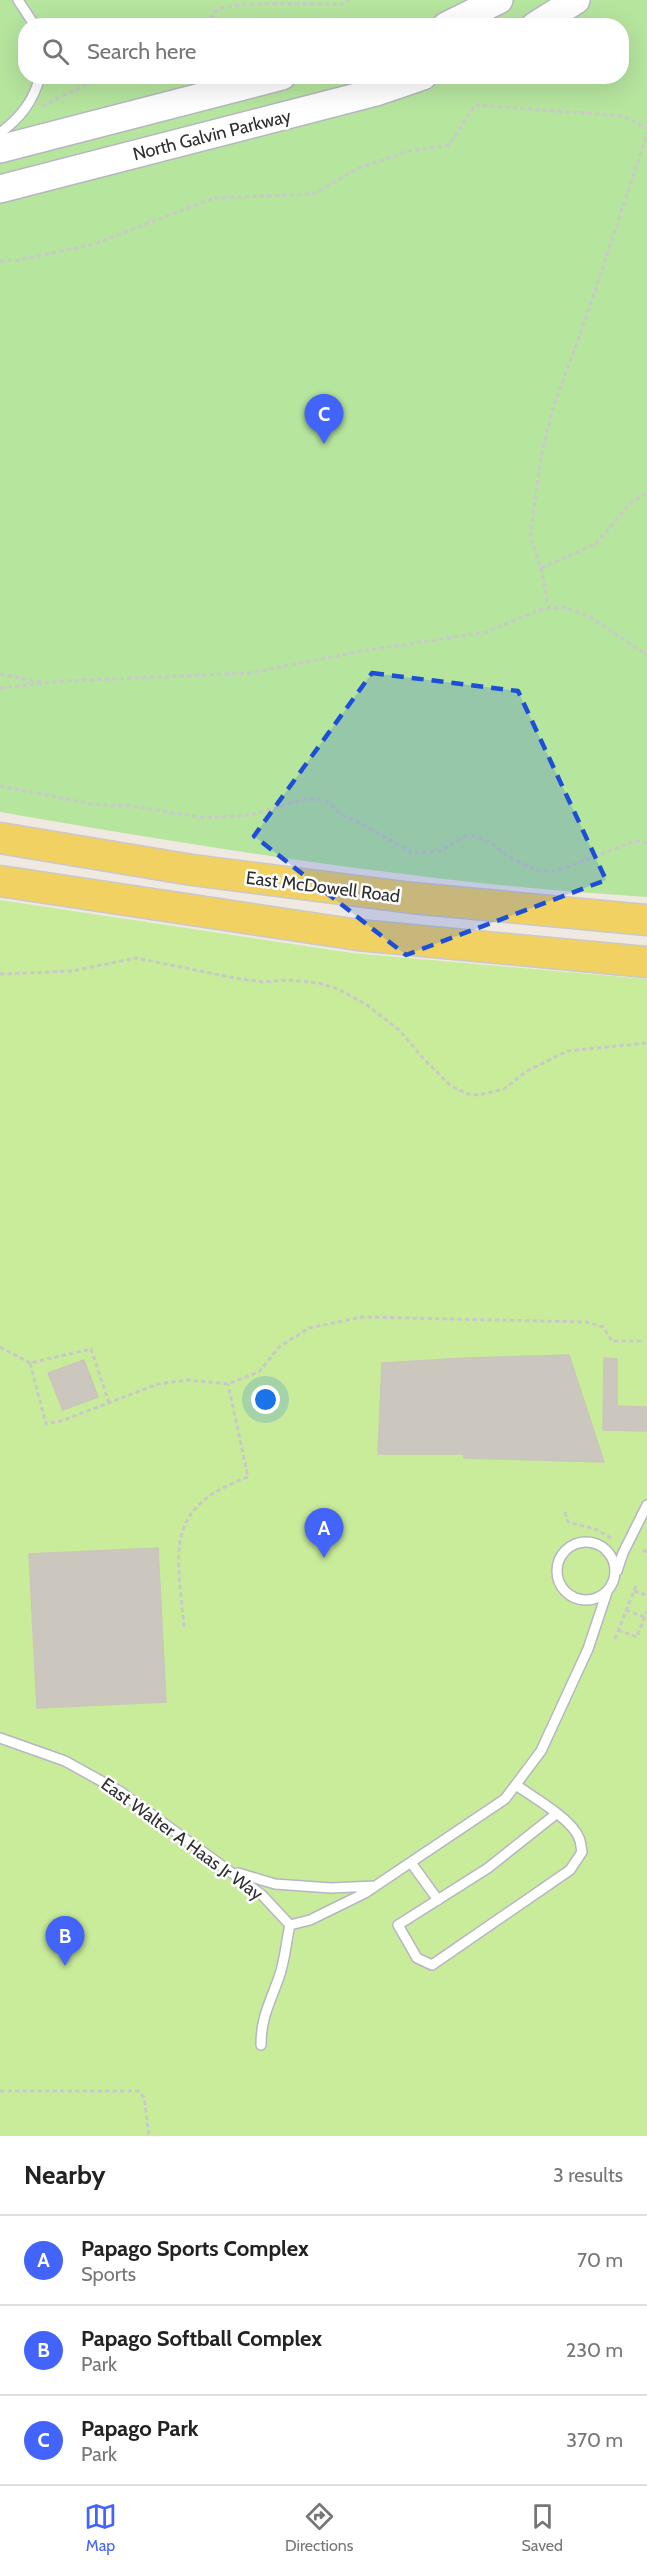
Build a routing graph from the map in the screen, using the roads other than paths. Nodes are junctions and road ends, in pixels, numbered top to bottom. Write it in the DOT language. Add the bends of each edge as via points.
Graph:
graph roads {
  1 [pos="18,0"];
  2 [pos="499,0"];
  3 [pos="576,0"];
  4 [pos="30,18"];
  5 [pos="462,18"];
  6 [pos="548,18"];
  7 [pos="38,84"];
  8 [pos="251,84"];
  9 [pos="397,84"];
  10 [pos="0,133"];
  11 [pos="0,149"];
  12 [pos="0,189"];
  13 [pos="0,838"];
  14 [pos="0,881"];
  15 [pos="647,920"];
  16 [pos="647,962"];
  17 [pos="647,1505"];
  18 [pos="616,1575"];
  19 [pos="607,1592"];
  20 [pos="0,1738"];
  21 [pos="516,1785"];
  22 [pos="556,1814"];
  23 [pos="412,1864"];
  24 [pos="229,1870"];
  25 [pos="377,1886"];
  26 [pos="438,1900"];
  27 [pos="290,1925"];
  28 [pos="261,2045"];
  1 -- 4 [label="lane"];
  2 -- 5 [label="main road"];
  3 -- 6 [label="main road"];
  7 -- 10 [label="lane" via="34,97"];
  8 -- 11 [label="main road"];
  9 -- 12 [label="main road, North Galvin Parkway"];
  13 -- 15 [label="main road, East McDowell Road" via="192,870 412,898"];
  14 -- 16 [label="main road" via="358,935"];
  17 -- 18 [label="lane"];
  18 -- 19 [label="lane"];
  18 -- 19 [label="lane" via="612,1556 606,1549 588,1542 570,1546 558,1562 558,1581 571,1596 589,1600"];
  19 -- 21 [label="lane" via="588,1649 541,1751"];
  20 -- 24 [label="lane, East Walter A Haas Jr Way" via="65,1761 101,1780"];
  21 -- 22 [label="lane"];
  21 -- 23 [label="lane" via="505,1800"];
  22 -- 26 [label="lane" via="488,1868"];
  22 -- 26 [label="lane" via="579,1837 582,1852 570,1870 432,1965 417,1958 398,1925"];
  23 -- 25 [label="lane"];
  23 -- 26 [label="lane"];
  24 -- 25 [label="lane" via="275,1884"];
  24 -- 27 [label="lane, East Walter A Haas Jr Way" via="262,1895"];
  25 -- 27 [label="lane" via="310,1920"];
  27 -- 28 [label="lane" via="280,1975 263,2017"];
}
